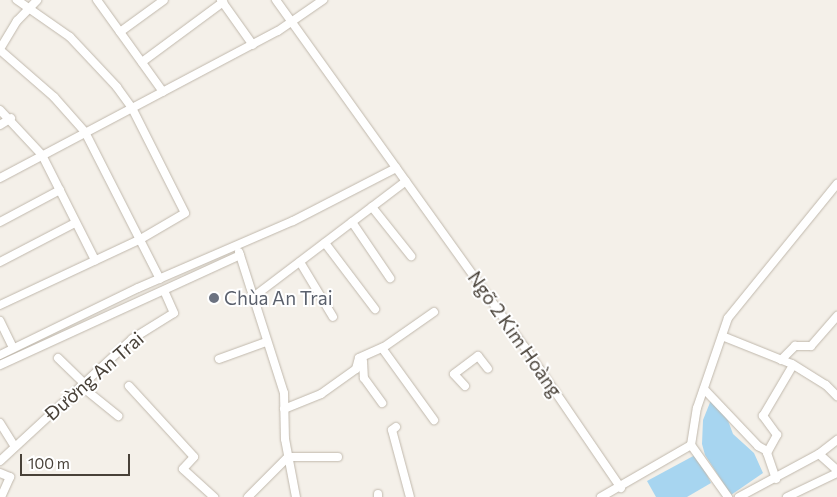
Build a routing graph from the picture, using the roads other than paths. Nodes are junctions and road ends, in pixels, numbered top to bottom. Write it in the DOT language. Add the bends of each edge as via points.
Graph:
graph roads {
  1 [pos="17,0"];
  2 [pos="36,0"];
  3 [pos="164,0"];
  4 [pos="276,0"];
  5 [pos="323,0"];
  6 [pos="99,1"];
  7 [pos="222,1"];
  8 [pos="30,7"];
  9 [pos="292,22"];
  10 [pos="120,32"];
  11 [pos="253,45"];
  12 [pos="0,49"];
  13 [pos="142,62"];
  14 [pos="163,92"];
  15 [pos="132,108"];
  16 [pos="0,110"];
  17 [pos="10,118"];
  18 [pos="0,125"];
  19 [pos="85,132"];
  20 [pos="42,155"];
  21 [pos="396,168"];
  22 [pos="0,178"];
  23 [pos="406,181"];
  24 [pos="837,184"];
  25 [pos="60,190"];
  26 [pos="372,207"];
  27 [pos="0,222"];
  28 [pos="352,222"];
  29 [pos="75,223"];
  30 [pos="139,240"];
  31 [pos="325,243"];
  32 [pos="238,251"];
  33 [pos="411,256"];
  34 [pos="94,260"];
  35 [pos="0,262"];
  36 [pos="300,262"];
  37 [pos="390,278"];
  38 [pos="160,279"];
  39 [pos="164,291"];
  40 [pos="252,298"];
  41 [pos="0,305"];
  42 [pos="375,309"];
  43 [pos="434,312"];
  44 [pos="837,316"];
  45 [pos="333,317"];
  46 [pos="0,321"];
  47 [pos="722,336"];
  48 [pos="266,342"];
  49 [pos="13,348"];
  50 [pos="382,348"];
  51 [pos="0,355"];
  52 [pos="58,358"];
  53 [pos="361,358"];
  54 [pos="219,359"];
  55 [pos="781,360"];
  56 [pos="0,365"];
  57 [pos="793,365"];
  58 [pos="488,369"];
  59 [pos="82,385"];
  60 [pos="129,386"];
  61 [pos="465,386"];
  62 [pos="704,389"];
  63 [pos="837,396"];
  64 [pos="382,403"];
  65 [pos="284,409"];
  66 [pos="118,416"];
  67 [pos="434,420"];
  68 [pos="0,423"];
  69 [pos="396,427"];
  70 [pos="837,440"];
  71 [pos="692,445"];
  72 [pos="15,446"];
  73 [pos="767,451"];
  74 [pos="819,454"];
  75 [pos="288,457"];
  76 [pos="338,457"];
  77 [pos="0,461"];
  78 [pos="837,471"];
  79 [pos="0,473"];
  80 [pos="776,479"];
  81 [pos="621,488"];
  82 [pos="1,497"];
  83 [pos="214,497"];
  84 [pos="248,497"];
  85 [pos="296,497"];
  86 [pos="410,497"];
  87 [pos="601,497"];
  88 [pos="728,497"];
  89 [pos="739,497"];
  90 [pos="787,497"];
  1 -- 8 [label="street"];
  2 -- 8 [label="street"];
  3 -- 10 [label="street"];
  4 -- 9 [label="street, Ngõ 2 Kim Hoàng"];
  5 -- 9 [label="street"];
  6 -- 10 [label="street"];
  7 -- 11 [label="street"];
  7 -- 13 [label="street"];
  8 -- 12 [label="street"];
  8 -- 15 [label="street" via="89,55"];
  9 -- 11 [label="street"];
  9 -- 21 [label="street, Ngõ 2 Kim Hoàng"];
  10 -- 13 [label="street"];
  11 -- 14 [label="street"];
  12 -- 19 [label="street" via="54,97"];
  13 -- 14 [label="street"];
  14 -- 15 [label="street"];
  15 -- 19 [label="street"];
  15 -- 30 [label="street" via="185,213"];
  16 -- 17 [label="street"];
  17 -- 18 [label="street"];
  17 -- 20 [label="street"];
  19 -- 20 [label="street"];
  19 -- 30 [label="street"];
  20 -- 22 [label="street"];
  20 -- 25 [label="street"];
  21 -- 23 [label="street, Ngõ 2 Kim Hoàng"];
  21 -- 32 [label="street"];
  23 -- 26 [label="street"];
  23 -- 81 [label="street, Ngõ 2 Kim Hoàng"];
  24 -- 47 [label="street" via="728,318"];
  25 -- 27 [label="street"];
  25 -- 29 [label="street"];
  26 -- 28 [label="street"];
  26 -- 33 [label="street"];
  28 -- 31 [label="street"];
  28 -- 37 [label="street"];
  29 -- 34 [label="street"];
  29 -- 35 [label="street"];
  30 -- 34 [label="street"];
  30 -- 38 [label="street"];
  31 -- 36 [label="street"];
  31 -- 42 [label="street"];
  32 -- 38 [label="street"];
  32 -- 39 [label="street"];
  32 -- 40 [label="street"];
  34 -- 41 [label="street"];
  36 -- 40 [label="street"];
  36 -- 45 [label="street"];
  38 -- 49 [label="street"];
  39 -- 56 [label="street"];
  39 -- 59 [label="street, Đường An Trai" via="174,313 132,339"];
  40 -- 48 [label="street"];
  43 -- 50 [label="street"];
  44 -- 55 [label="street" via="811,346 795,346"];
  46 -- 49 [label="street"];
  47 -- 55 [label="street"];
  47 -- 62 [label="street"];
  48 -- 54 [label="street"];
  48 -- 65 [label="street" via="284,393"];
  49 -- 51 [label="street"];
  50 -- 53 [label="street"];
  50 -- 67 [label="street"];
  52 -- 59 [label="street"];
  53 -- 64 [label="street" via="364,378"];
  53 -- 65 [label="street" via="356,370 321,394"];
  55 -- 57 [label="street"];
  57 -- 63 [label="street" via="826,385"];
  57 -- 73 [label="street" via="764,413 763,418 777,435"];
  58 -- 61 [label="street" via="478,356 454,374"];
  59 -- 66 [label="street"];
  59 -- 72 [label="street, Đường An Trai"];
  60 -- 83 [label="street" via="194,457 183,469"];
  62 -- 71 [label="street"];
  62 -- 73 [label="street" via="758,446"];
  65 -- 75 [label="street"];
  68 -- 72 [label="street"];
  69 -- 86 [label="street" via="392,430"];
  70 -- 74 [label="street"];
  71 -- 81 [label="street"];
  71 -- 88 [label="street"];
  72 -- 77 [label="street, Đường An Trai"];
  73 -- 80 [label="street"];
  74 -- 78 [label="street"];
  74 -- 80 [label="street"];
  75 -- 76 [label="street"];
  75 -- 84 [label="street"];
  75 -- 85 [label="street"];
  78 -- 90 [label="street"];
  79 -- 82 [label="street" via="10,477"];
  80 -- 89 [label="street"];
  81 -- 87 [label="street"];
}
